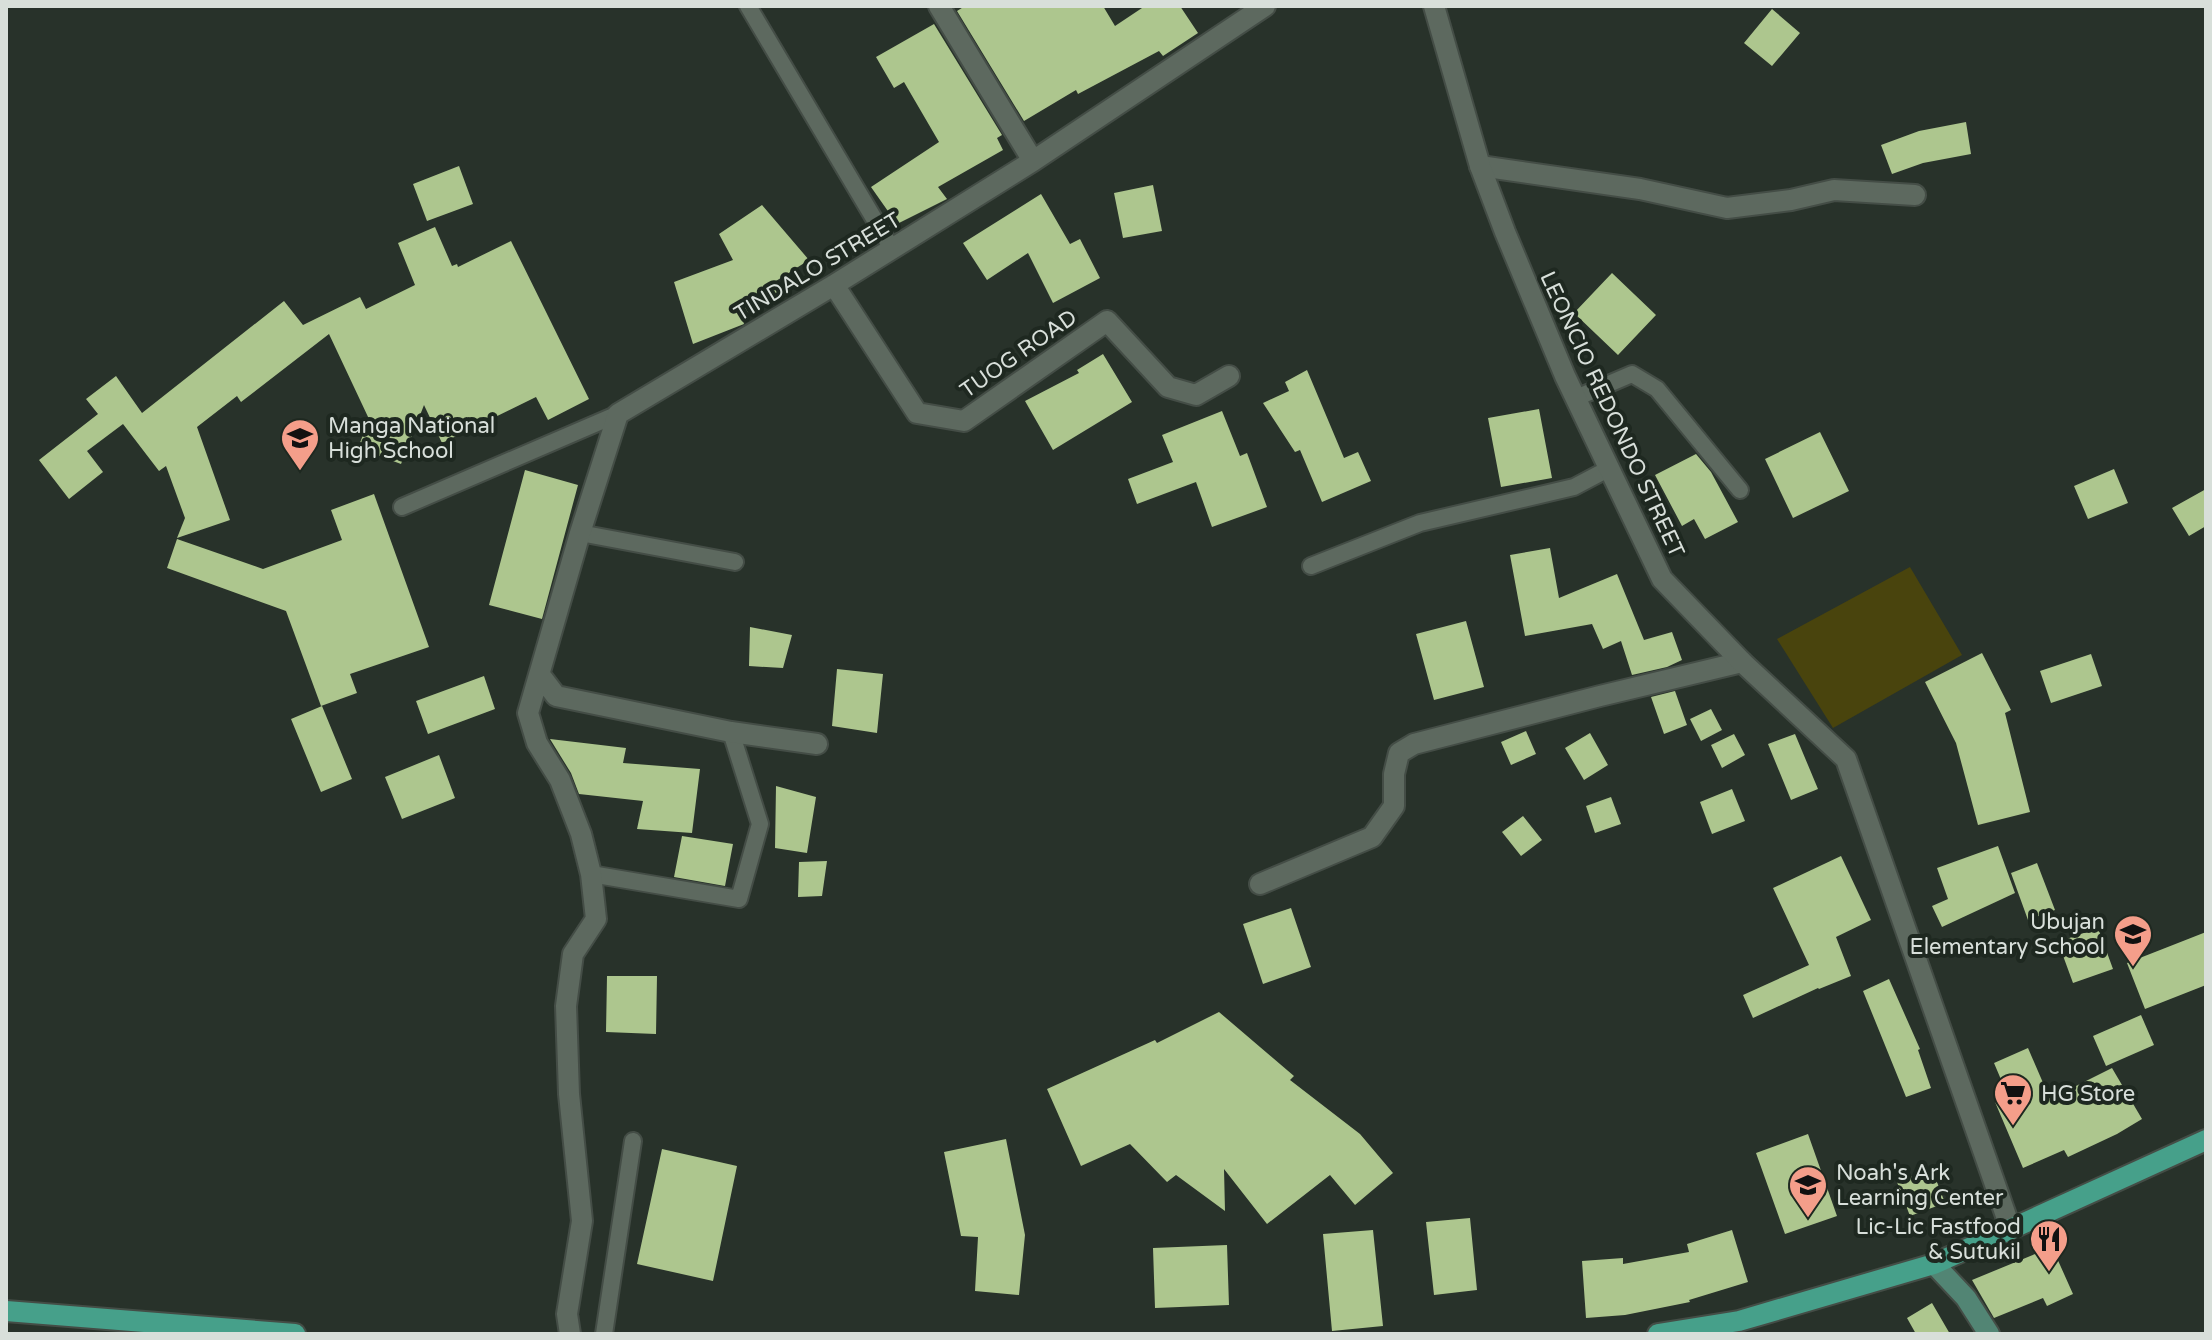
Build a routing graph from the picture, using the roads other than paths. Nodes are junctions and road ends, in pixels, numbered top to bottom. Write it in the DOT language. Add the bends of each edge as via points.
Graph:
graph roads {
  1 [pos="748,6"];
  2 [pos="939,6"];
  3 [pos="1265,6"];
  4 [pos="1434,6"];
  5 [pos="1033,161"];
  6 [pos="1480,166"];
  7 [pos="1915,195"];
  8 [pos="892,249"];
  9 [pos="834,285"];
  10 [pos="1229,376"];
  11 [pos="1576,398"];
  12 [pos="618,414"];
  13 [pos="1610,468"];
  14 [pos="1740,490"];
  15 [pos="402,507"];
  16 [pos="580,533"];
  17 [pos="735,562"];
  18 [pos="1311,566"];
  19 [pos="1742,662"];
  20 [pos="540,675"];
  21 [pos="731,732"];
  22 [pos="817,744"];
  23 [pos="591,874"];
  24 [pos="1260,884"];
  25 [pos="2206,1140"];
  26 [pos="633,1141"];
  27 [pos="2011,1230"];
  28 [pos="1934,1264"];
  29 [pos="6,1311"];
  30 [pos="295,1334"];
  31 [pos="570,1334"];
  32 [pos="604,1334"];
  33 [pos="1658,1334"];
  34 [pos="1989,1334"];
  1 -- 8 [label="lane"];
  2 -- 5 [label="street"];
  3 -- 5 [label="street, TINDALO STREET"];
  4 -- 6 [label="street, LEONCIO REDONDO STREET"];
  5 -- 8 [label="street, TINDALO STREET"];
  6 -- 7 [label="street" via="1640,189 1727,208 1834,190"];
  6 -- 11 [label="street, LEONCIO REDONDO STREET"];
  8 -- 9 [label="street, TINDALO STREET"];
  9 -- 10 [label="street, TUOG ROAD" via="917,413 964,421 1107,321 1168,387 1196,395"];
  9 -- 12 [label="street, TINDALO STREET"];
  11 -- 13 [label="street, LEONCIO REDONDO STREET"];
  11 -- 14 [label="lane" via="1632,374 1657,389"];
  12 -- 15 [label="lane"];
  12 -- 16 [label="street"];
  13 -- 18 [label="lane" via="1574,487 1420,523"];
  13 -- 19 [label="street, LEONCIO REDONDO STREET" via="1662,579"];
  16 -- 17 [label="lane"];
  16 -- 20 [label="street"];
  19 -- 24 [label="street" via="1414,744 1399,753 1394,806 1372,837"];
  19 -- 27 [label="street, LEONCIO REDONDO STREET" via="1846,759"];
  20 -- 21 [label="street" via="556,696"];
  20 -- 23 [label="street" via="528,713 537,743 560,780"];
  21 -- 22 [label="street"];
  21 -- 23 [label="lane" via="760,824 739,899"];
  23 -- 31 [label="street" via="596,919 573,954 566,1006 582,1221 567,1314"];
  25 -- 27 [label="main road"];
  26 -- 32 [label="lane"];
  27 -- 28 [label="main road"];
  28 -- 33 [label="main road" via="1739,1321"];
  28 -- 34 [label="main road" via="1966,1298"];
  29 -- 30 [label="main road"];
}
